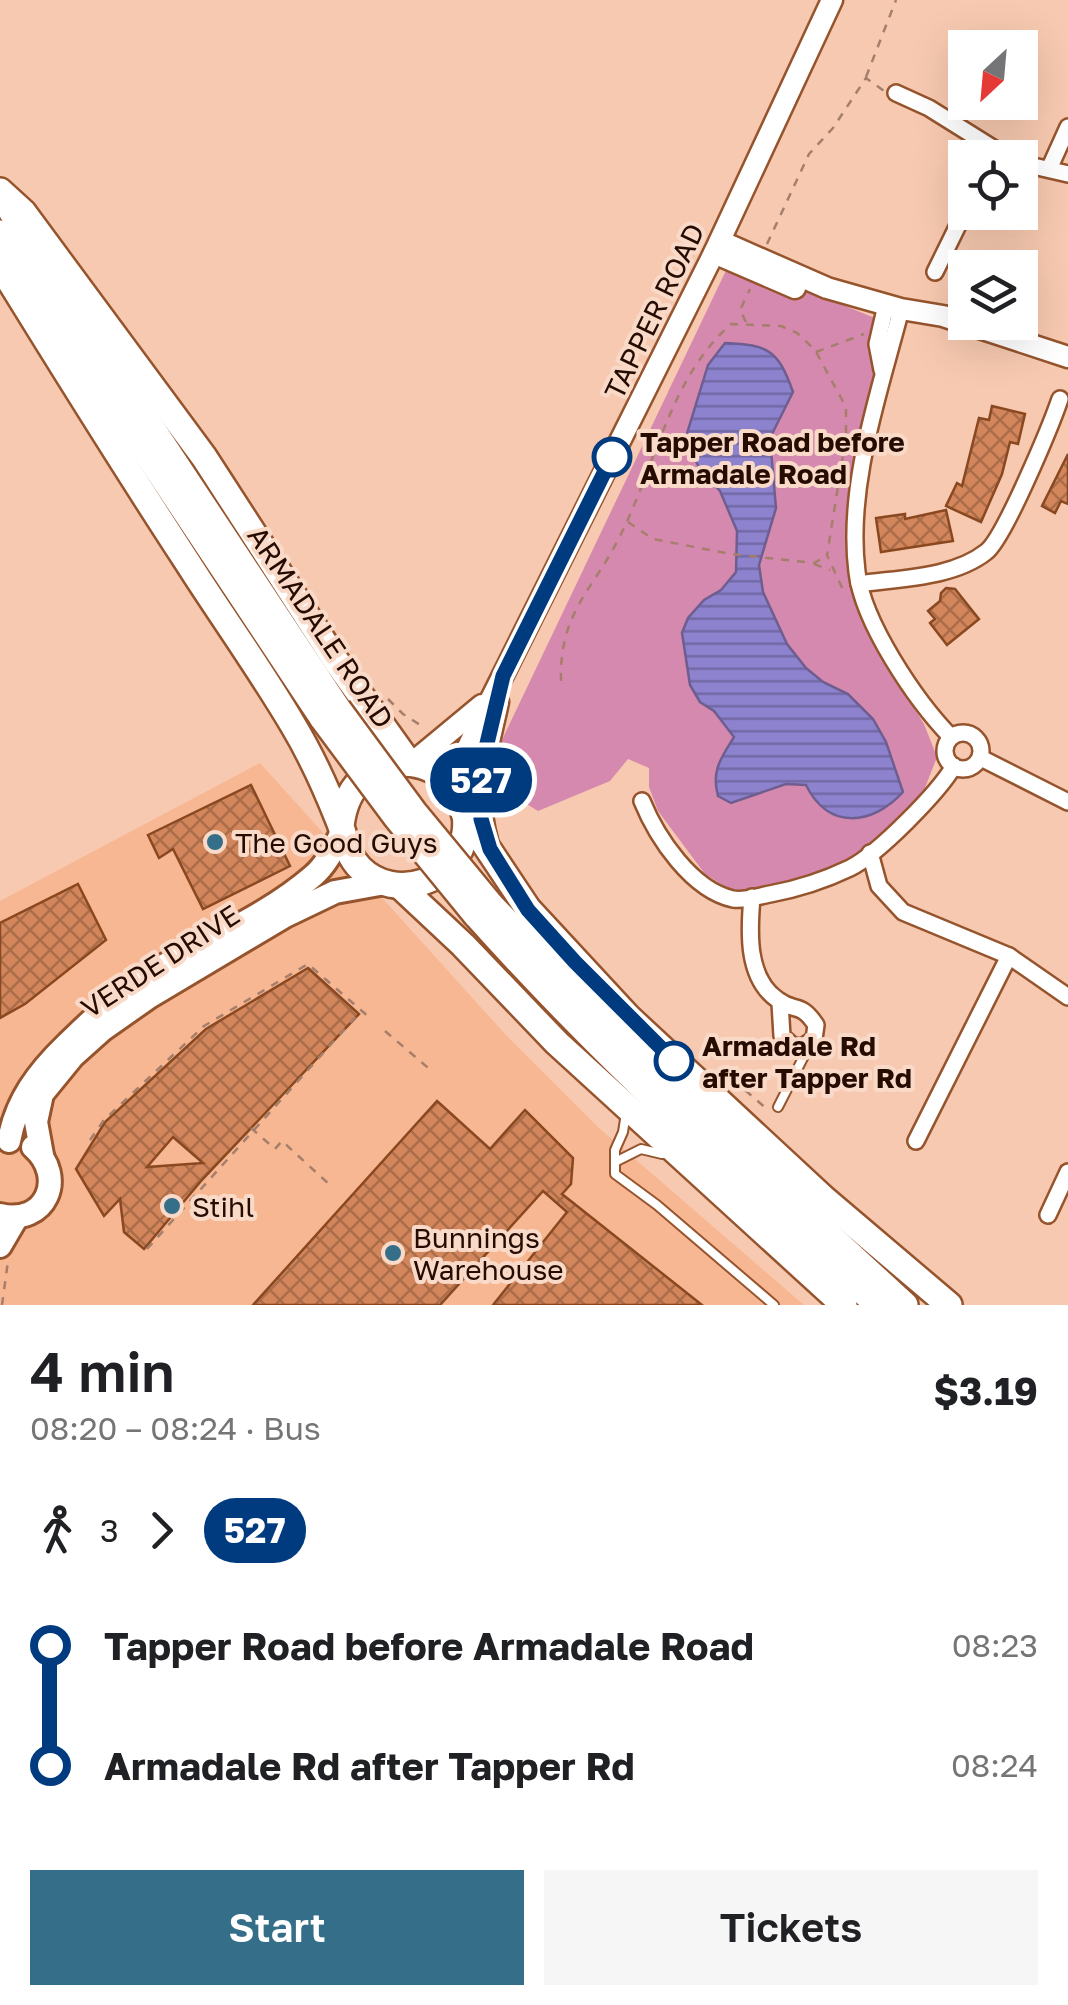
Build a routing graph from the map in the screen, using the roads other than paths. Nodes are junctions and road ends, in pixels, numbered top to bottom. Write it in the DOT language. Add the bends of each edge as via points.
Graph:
graph roads {
  1 [pos="832,0"];
  2 [pos="891,94"];
  3 [pos="1068,127"];
  4 [pos="976,140"];
  5 [pos="1038,167"];
  6 [pos="1048,169"];
  7 [pos="1068,174"];
  8 [pos="0,192"];
  9 [pos="956,230"];
  10 [pos="0,233"];
  11 [pos="717,247"];
  12 [pos="0,264"];
  13 [pos="936,272"];
  14 [pos="890,316"];
  15 [pos="1068,356"];
  16 [pos="1060,399"];
  17 [pos="859,584"];
  18 [pos="503,676"];
  19 [pos="492,698"];
  20 [pos="331,714"];
  21 [pos="951,737"];
  22 [pos="981,758"];
  23 [pos="411,763"];
  24 [pos="954,766"];
  25 [pos="1068,780"];
  26 [pos="1063,799"];
  27 [pos="642,801"];
  28 [pos="461,804"];
  29 [pos="342,829"];
  30 [pos="490,849"];
  31 [pos="870,853"];
  32 [pos="392,885"];
  33 [pos="752,897"];
  34 [pos="483,909"];
  35 [pos="1009,956"];
  36 [pos="1068,996"];
  37 [pos="780,1003"];
  38 [pos="804,1046"];
  39 [pos="627,1107"];
  40 [pos="778,1107"];
  41 [pos="916,1141"];
  42 [pos="4,1142"];
  43 [pos="42,1155"];
  44 [pos="616,1162"];
  45 [pos="1068,1172"];
  46 [pos="710,1182"];
  47 [pos="1048,1214"];
  48 [pos="8,1216"];
  49 [pos="5,1251"];
  50 [pos="774,1305"];
  51 [pos="844,1305"];
  52 [pos="878,1305"];
  53 [pos="904,1305"];
  54 [pos="948,1305"];
  1 -- 11 [label="street, TAPPER ROAD"];
  2 -- 4 [label="street" via="929,108"];
  3 -- 6 [label="street"];
  5 -- 6 [label="street"];
  6 -- 7 [label="street"];
  8 -- 20 [label="main road, ARMADALE ROAD"];
  8 -- 23 [label="main road" via="23,212 204,458"];
  9 -- 13 [label="street"];
  10 -- 20 [label="main road, ARMADALE ROAD"];
  11 -- 14 [label="street"];
  11 -- 18 [label="street, TAPPER ROAD"];
  12 -- 29 [label="main road" via="294,727"];
  14 -- 15 [label="street" via="942,329 981,329"];
  14 -- 17 [label="street" via="892,347 882,370 856,528"];
  16 -- 17 [label="street" via="990,550 929,574"];
  17 -- 21 [label="street" via="894,660"];
  18 -- 19 [label="street, TAPPER ROAD"];
  18 -- 30 [label="street" via="480,792"];
  19 -- 23 [label="street, TAPPER ROAD"];
  19 -- 28 [label="street, TAPPER ROAD" via="464,756"];
  20 -- 34 [label="main road, ARMADALE ROAD, bridge" via="414,812"];
  21 -- 22 [label="street" via="972,734"];
  21 -- 24 [label="street" via="946,757"];
  22 -- 24 [label="street" via="974,766"];
  22 -- 26 [label="street"];
  23 -- 28 [label="main road" via="446,780"];
  23 -- 29 [label="main road" via="377,768 362,778 343,808"];
  24 -- 31 [label="street"];
  25 -- 26 [label="street"];
  27 -- 33 [label="street" via="650,822 700,886 735,900"];
  28 -- 30 [label="main road"];
  28 -- 32 [label="main road" via="465,832 450,865 436,878"];
  29 -- 32 [label="main road" via="359,868"];
  29 -- 42 [label="main road, VERDE DRIVE" via="314,876 97,1012 35,1077"];
  30 -- 54 [label="main road" via="528,910 628,1016"];
  31 -- 33 [label="street" via="793,890"];
  31 -- 35 [label="street" via="879,886 903,912"];
  32 -- 39 [label="main road" via="463,944"];
  32 -- 43 [label="main road, VERDE DRIVE" via="335,892 286,916 102,1030 42,1094 36,1122"];
  33 -- 37 [label="street" via="749,932 758,980"];
  34 -- 52 [label="main road, ARMADALE ROAD" via="584,1033"];
  34 -- 53 [label="main road, ARMADALE ROAD"];
  35 -- 36 [label="street"];
  35 -- 41 [label="street"];
  37 -- 38 [label="street" via="782,1036"];
  37 -- 38 [label="street" via="807,1012 816,1025 814,1039"];
  38 -- 40 [label="lane"];
  39 -- 44 [label="lane"];
  39 -- 46 [label="main road"];
  42 -- 43 [label="main road" via="21,1142"];
  43 -- 48 [label="main road, VERDE DRIVE" via="49,1192 33,1212"];
  44 -- 46 [label="lane" via="641,1149 658,1150"];
  44 -- 50 [label="lane" via="615,1174 625,1184 658,1204"];
  45 -- 47 [label="street"];
  46 -- 51 [label="main road"];
  48 -- 49 [label="main road"];
}
